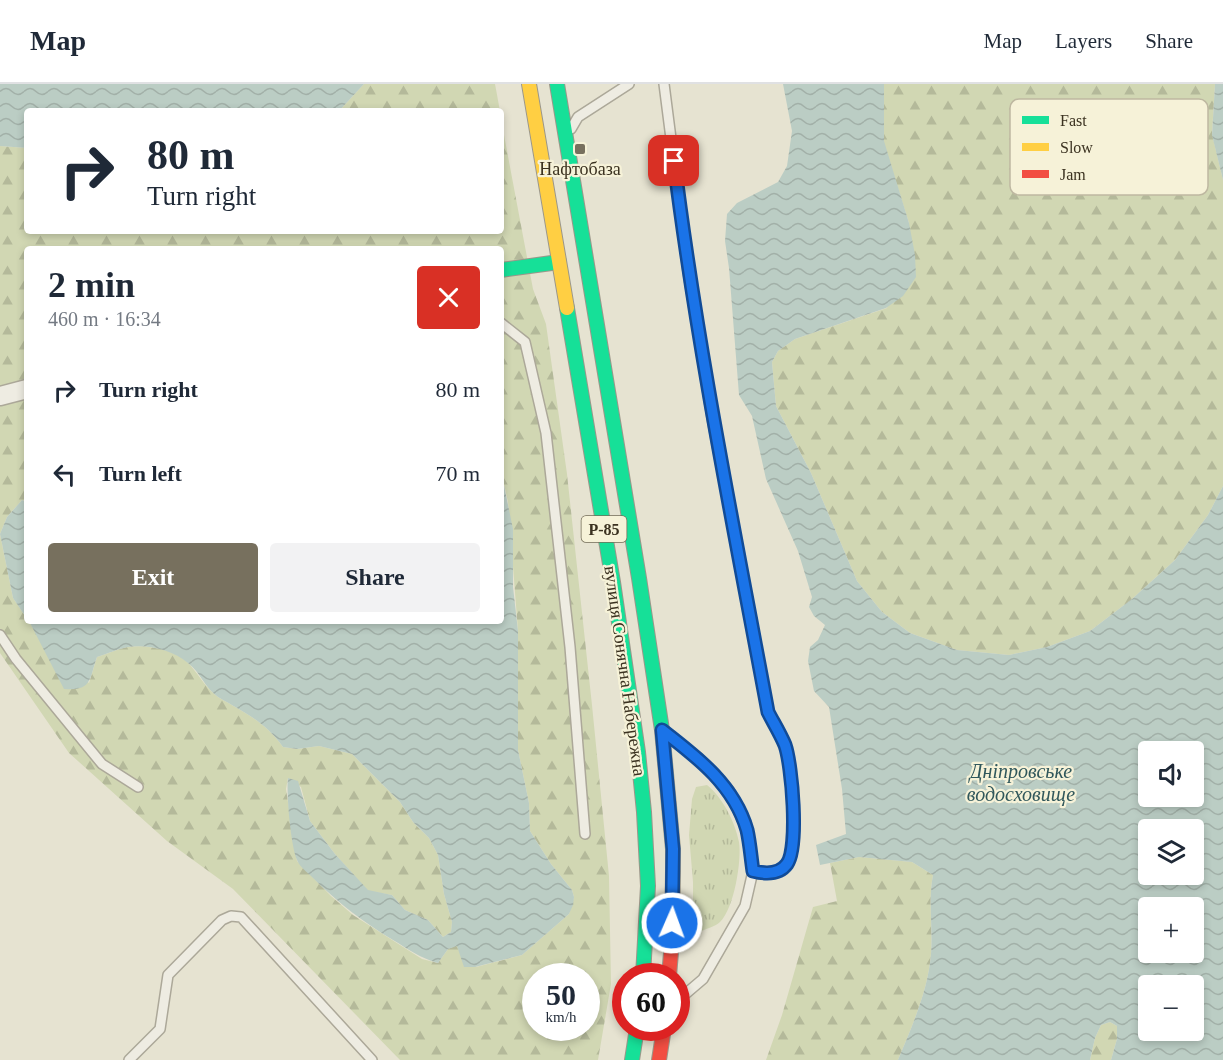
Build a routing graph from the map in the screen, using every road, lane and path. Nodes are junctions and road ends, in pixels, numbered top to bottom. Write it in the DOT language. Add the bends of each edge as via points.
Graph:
graph roads {
  1 [pos="529,84"];
  2 [pos="557,84"];
  3 [pos="628,84"];
  4 [pos="664,84"];
  5 [pos="566,139"];
  6 [pos="559,262"];
  7 [pos="504,270"];
  8 [pos="504,325"];
  9 [pos="24,390"];
  10 [pos="0,396"];
  11 [pos="0,635"];
  12 [pos="662,730"];
  13 [pos="138,787"];
  14 [pos="585,834"];
  15 [pos="753,871"];
  16 [pos="644,963"];
  17 [pos="670,963"];
  18 [pos="690,990"];
  19 [pos="635,1041"];
  20 [pos="662,1041"];
  21 [pos="129,1060"];
  22 [pos="372,1060"];
  23 [pos="632,1060"];
  24 [pos="659,1060"];
  1 -- 6 [label="main road, вулиця Сонячна Набережна / Р-85"];
  2 -- 5 [label="main road, вулиця Сонячна Набережна / Р-85"];
  3 -- 5 [label="lane" via="578,117"];
  4 -- 15 [label="lane" via="713,423 768,712 785,746 790,772 794,814 793,844 787,864 777,872"];
  5 -- 12 [label="main road, вулиця Сонячна Набережна / Р-85"];
  6 -- 7 [label="main road"];
  6 -- 16 [label="main road, вулиця Сонячна Набережна / Р-85" via="614,582 638,752 648,886"];
  8 -- 14 [label="lane" via="525,342 546,433 570,647"];
  9 -- 10 [label="street"];
  11 -- 13 [label="lane" via="102,764"];
  12 -- 15 [label="lane" via="699,758 729,790 747,830"];
  12 -- 17 [label="main road, вулиця Сонячна Набережна / Р-85" via="673,849"];
  15 -- 18 [label="lane" via="745,906 703,979"];
  19 -- 23 [label="main road"];
  20 -- 24 [label="main road"];
  21 -- 22 [label="lane" via="160,1029 168,975 222,920 231,916 241,917"];
}
